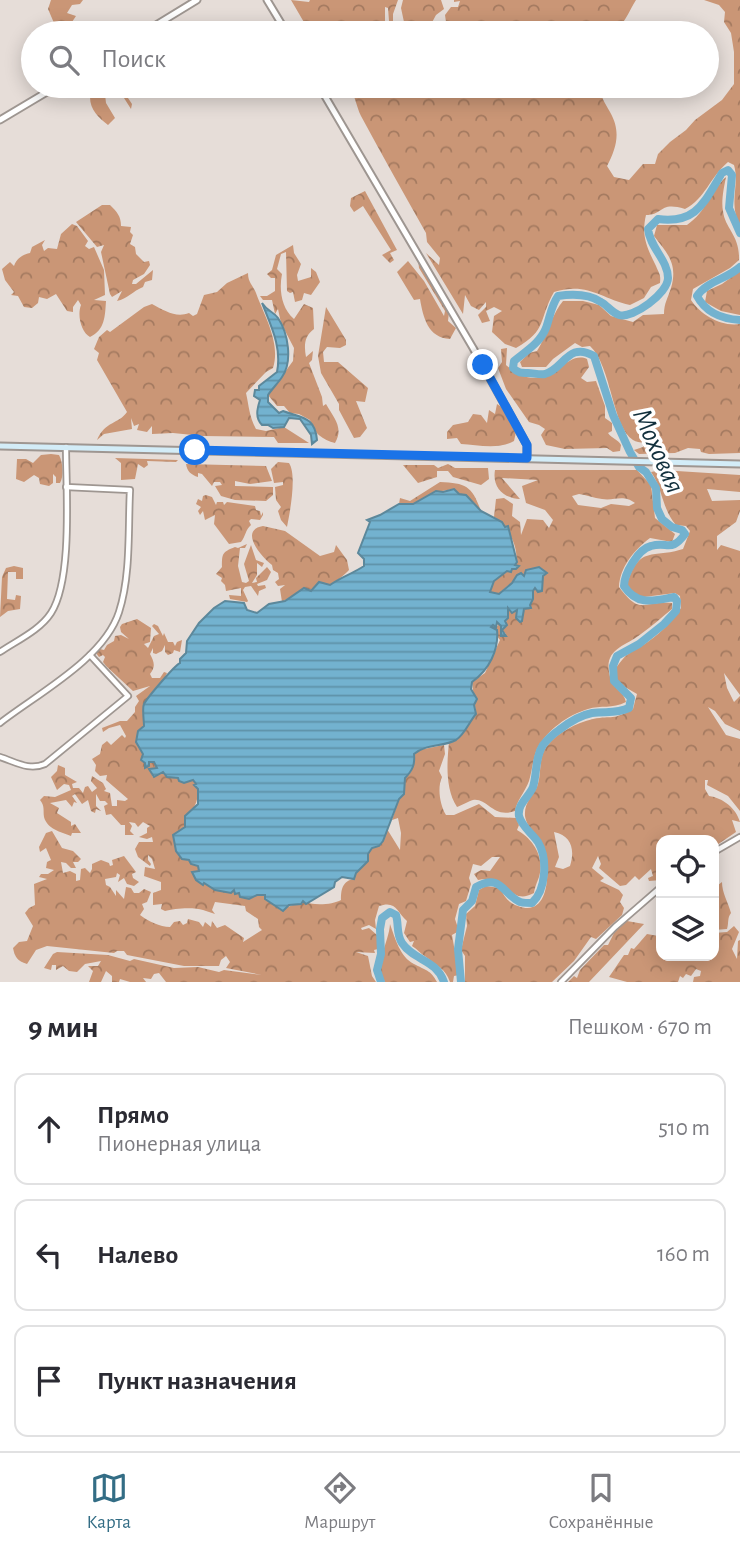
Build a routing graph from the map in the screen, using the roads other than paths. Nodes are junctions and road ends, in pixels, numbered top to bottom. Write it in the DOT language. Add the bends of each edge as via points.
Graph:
graph roads {
  1 [pos="197,0"];
  2 [pos="267,0"];
  3 [pos="163,21"];
  4 [pos="280,21"];
  5 [pos="37,98"];
  6 [pos="326,98"];
  7 [pos="0,120"];
  8 [pos="0,446"];
  9 [pos="66,447"];
  10 [pos="527,458"];
  11 [pos="740,464"];
  12 [pos="66,487"];
  13 [pos="0,652"];
  14 [pos="90,655"];
  15 [pos="0,723"];
  16 [pos="0,757"];
  17 [pos="740,837"];
  18 [pos="719,849"];
  19 [pos="656,891"];
  20 [pos="561,982"];
  1 -- 3 [label="street"];
  2 -- 4 [label="street"];
  5 -- 7 [label="street"];
  6 -- 10 [label="street" via="474,348 527,445"];
  8 -- 9 [label="main road"];
  9 -- 10 [label="main road"];
  9 -- 12 [label="street"];
  10 -- 11 [label="main road"];
  12 -- 13 [label="street" via="64,568 57,601 41,625"];
  12 -- 14 [label="street" via="130,489 124,594 113,625"];
  14 -- 15 [label="street"];
  14 -- 16 [label="street" via="128,696 45,764 28,767"];
  17 -- 18 [label="street"];
  19 -- 20 [label="street"];
}
